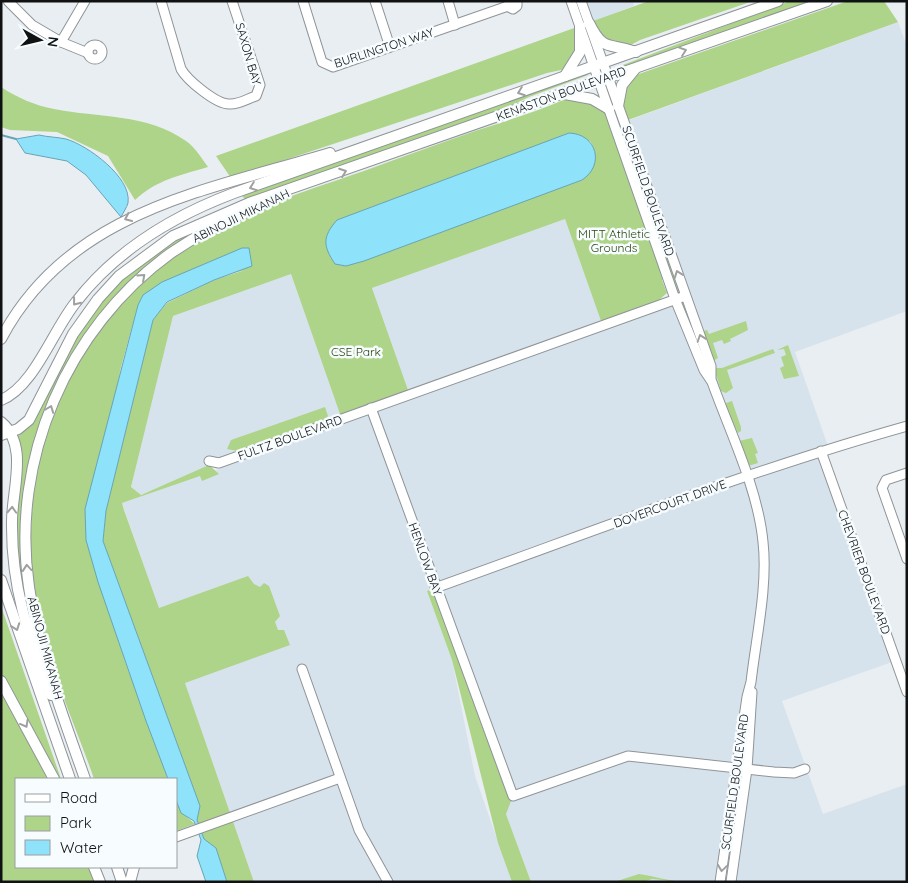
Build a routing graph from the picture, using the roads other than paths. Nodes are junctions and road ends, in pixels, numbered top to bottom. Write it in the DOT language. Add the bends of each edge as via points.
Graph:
graph roads {
  1 [pos="8,1"];
  2 [pos="84,1"];
  3 [pos="161,1"];
  4 [pos="232,1"];
  5 [pos="303,1"];
  6 [pos="375,1"];
  7 [pos="448,1"];
  8 [pos="517,1"];
  9 [pos="571,1"];
  10 [pos="581,1"];
  11 [pos="778,1"];
  12 [pos="826,1"];
  13 [pos="508,4"];
  14 [pos="584,24"];
  15 [pos="455,25"];
  16 [pos="60,42"];
  17 [pos="390,47"];
  18 [pos="636,52"];
  19 [pos="88,54"];
  20 [pos="599,65"];
  21 [pos="636,68"];
  22 [pos="565,76"];
  23 [pos="604,79"];
  24 [pos="564,94"];
  25 [pos="614,108"];
  26 [pos="464,112"];
  27 [pos="296,188"];
  28 [pos="685,296"];
  29 [pos="675,299"];
  30 [pos="1,338"];
  31 [pos="712,382"];
  32 [pos="1,400"];
  33 [pos="371,408"];
  34 [pos="1,422"];
  35 [pos="907,426"];
  36 [pos="6,433"];
  37 [pos="821,451"];
  38 [pos="209,461"];
  39 [pos="907,473"];
  40 [pos="746,477"];
  41 [pos="907,559"];
  42 [pos="1,580"];
  43 [pos="435,588"];
  44 [pos="302,669"];
  45 [pos="1,681"];
  46 [pos="751,682"];
  47 [pos="907,692"];
  48 [pos="77,753"];
  49 [pos="736,768"];
  50 [pos="747,769"];
  51 [pos="805,769"];
  52 [pos="53,778"];
  53 [pos="70,778"];
  54 [pos="86,778"];
  55 [pos="340,778"];
  56 [pos="178,836"];
  57 [pos="94,868"];
  58 [pos="102,868"];
  59 [pos="117,868"];
  60 [pos="134,868"];
  61 [pos="100,882"];
  62 [pos="107,882"];
  63 [pos="122,882"];
  64 [pos="130,882"];
  65 [pos="388,882"];
  66 [pos="720,882"];
  67 [pos="731,882"];
  1 -- 16 [label="street" via="32,25"];
  2 -- 16 [label="street"];
  3 -- 4 [label="street, SAXON BAY" via="186,78 221,103 228,104 256,96 260,85"];
  5 -- 17 [label="street, BURLINGTON WAY" via="326,66 333,67"];
  6 -- 17 [label="street"];
  7 -- 15 [label="street"];
  8 -- 13 [label="street, BURLINGTON WAY" via="515,9"];
  9 -- 14 [label="street, SCURFIELD BOULEVARD"];
  10 -- 14 [label="street, SCURFIELD BOULEVARD"];
  11 -- 18 [label="main road, KENASTON BOULEVARD"];
  21 -- 12 [label="main road, KENASTON BOULEVARD, one-way"];
  13 -- 15 [label="street, BURLINGTON WAY"];
  14 -- 18 [label="main road" via="602,44"];
  14 -- 20 [label="street, SCURFIELD BOULEVARD"];
  14 -- 22 [label="main road" via="580,52"];
  15 -- 17 [label="street, BURLINGTON WAY"];
  16 -- 19 [label="street"];
  18 -- 20 [label="main road, KENASTON BOULEVARD"];
  20 -- 22 [label="main road, KENASTON BOULEVARD"];
  20 -- 23 [label="street, SCURFIELD BOULEVARD"];
  21 -- 23 [label="main road, KENASTON BOULEVARD"];
  21 -- 25 [label="main road" via="622,85"];
  22 -- 26 [label="main road, KENASTON BOULEVARD, one-way"];
  23 -- 24 [label="main road, KENASTON BOULEVARD"];
  23 -- 25 [label="street, SCURFIELD BOULEVARD"];
  24 -- 25 [label="main road" via="592,99"];
  27 -- 24 [label="main road, KENASTON BOULEVARD, one-way"];
  28 -- 25 [label="street, SCURFIELD BOULEVARD, one-way"];
  25 -- 29 [label="street, SCURFIELD BOULEVARD"];
  26 -- 30 [label="main road, one-way" via="450,113 174,200 116,224 80,247 46,276"];
  26 -- 32 [label="main road, one-way" via="214,201 153,232 118,258 86,289 60,324 27,380 14,394"];
  27 -- 36 [label="main road" via="194,225 163,242 125,271 98,299 73,334 29,420"];
  48 -- 27 [label="main road, ABINOJII MIKANAH, one-way" via="36,624 26,565 29,484 51,406 86,340 146,273 208,230"];
  28 -- 29 [label="street"];
  31 -- 28 [label="street, SCURFIELD BOULEVARD, one-way" via="711,366"];
  29 -- 31 [label="street, SCURFIELD BOULEVARD"];
  29 -- 33 [label="street"];
  31 -- 40 [label="street, SCURFIELD BOULEVARD"];
  33 -- 38 [label="street, FULTZ BOULEVARD" via="219,464"];
  33 -- 43 [label="street, HENLOW BAY"];
  34 -- 36 [label="main road"];
  35 -- 37 [label="street, DOVERCOURT DRIVE"];
  48 -- 36 [label="main road, one-way" via="63,728 17,594 12,521 17,452"];
  37 -- 40 [label="street, DOVERCOURT DRIVE"];
  37 -- 47 [label="street, CHEVRIER BOULEVARD"];
  39 -- 41 [label="street" via="886,480 882,488"];
  40 -- 43 [label="street, DOVERCOURT DRIVE"];
  40 -- 46 [label="street, SCURFIELD BOULEVARD" via="759,516 764,552"];
  42 -- 53 [label="main road, one-way"];
  43 -- 49 [label="street, HENLOW BAY" via="512,796 628,756"];
  44 -- 55 [label="street"];
  45 -- 52 [label="main road, one-way"];
  46 -- 49 [label="street, SCURFIELD BOULEVARD"];
  46 -- 50 [label="street, SCURFIELD BOULEVARD"];
  48 -- 54 [label="main road, ABINOJII MIKANAH"];
  49 -- 50 [label="street, HENLOW BAY"];
  49 -- 66 [label="street, SCURFIELD BOULEVARD, one-way"];
  50 -- 51 [label="street, HENLOW BAY" via="786,773"];
  50 -- 67 [label="street, SCURFIELD BOULEVARD"];
  55 -- 56 [label="street"];
  55 -- 65 [label="street" via="359,830"];
  57 -- 61 [label="main road"];
  58 -- 62 [label="main road"];
  59 -- 63 [label="main road"];
  60 -- 64 [label="main road"];
}
